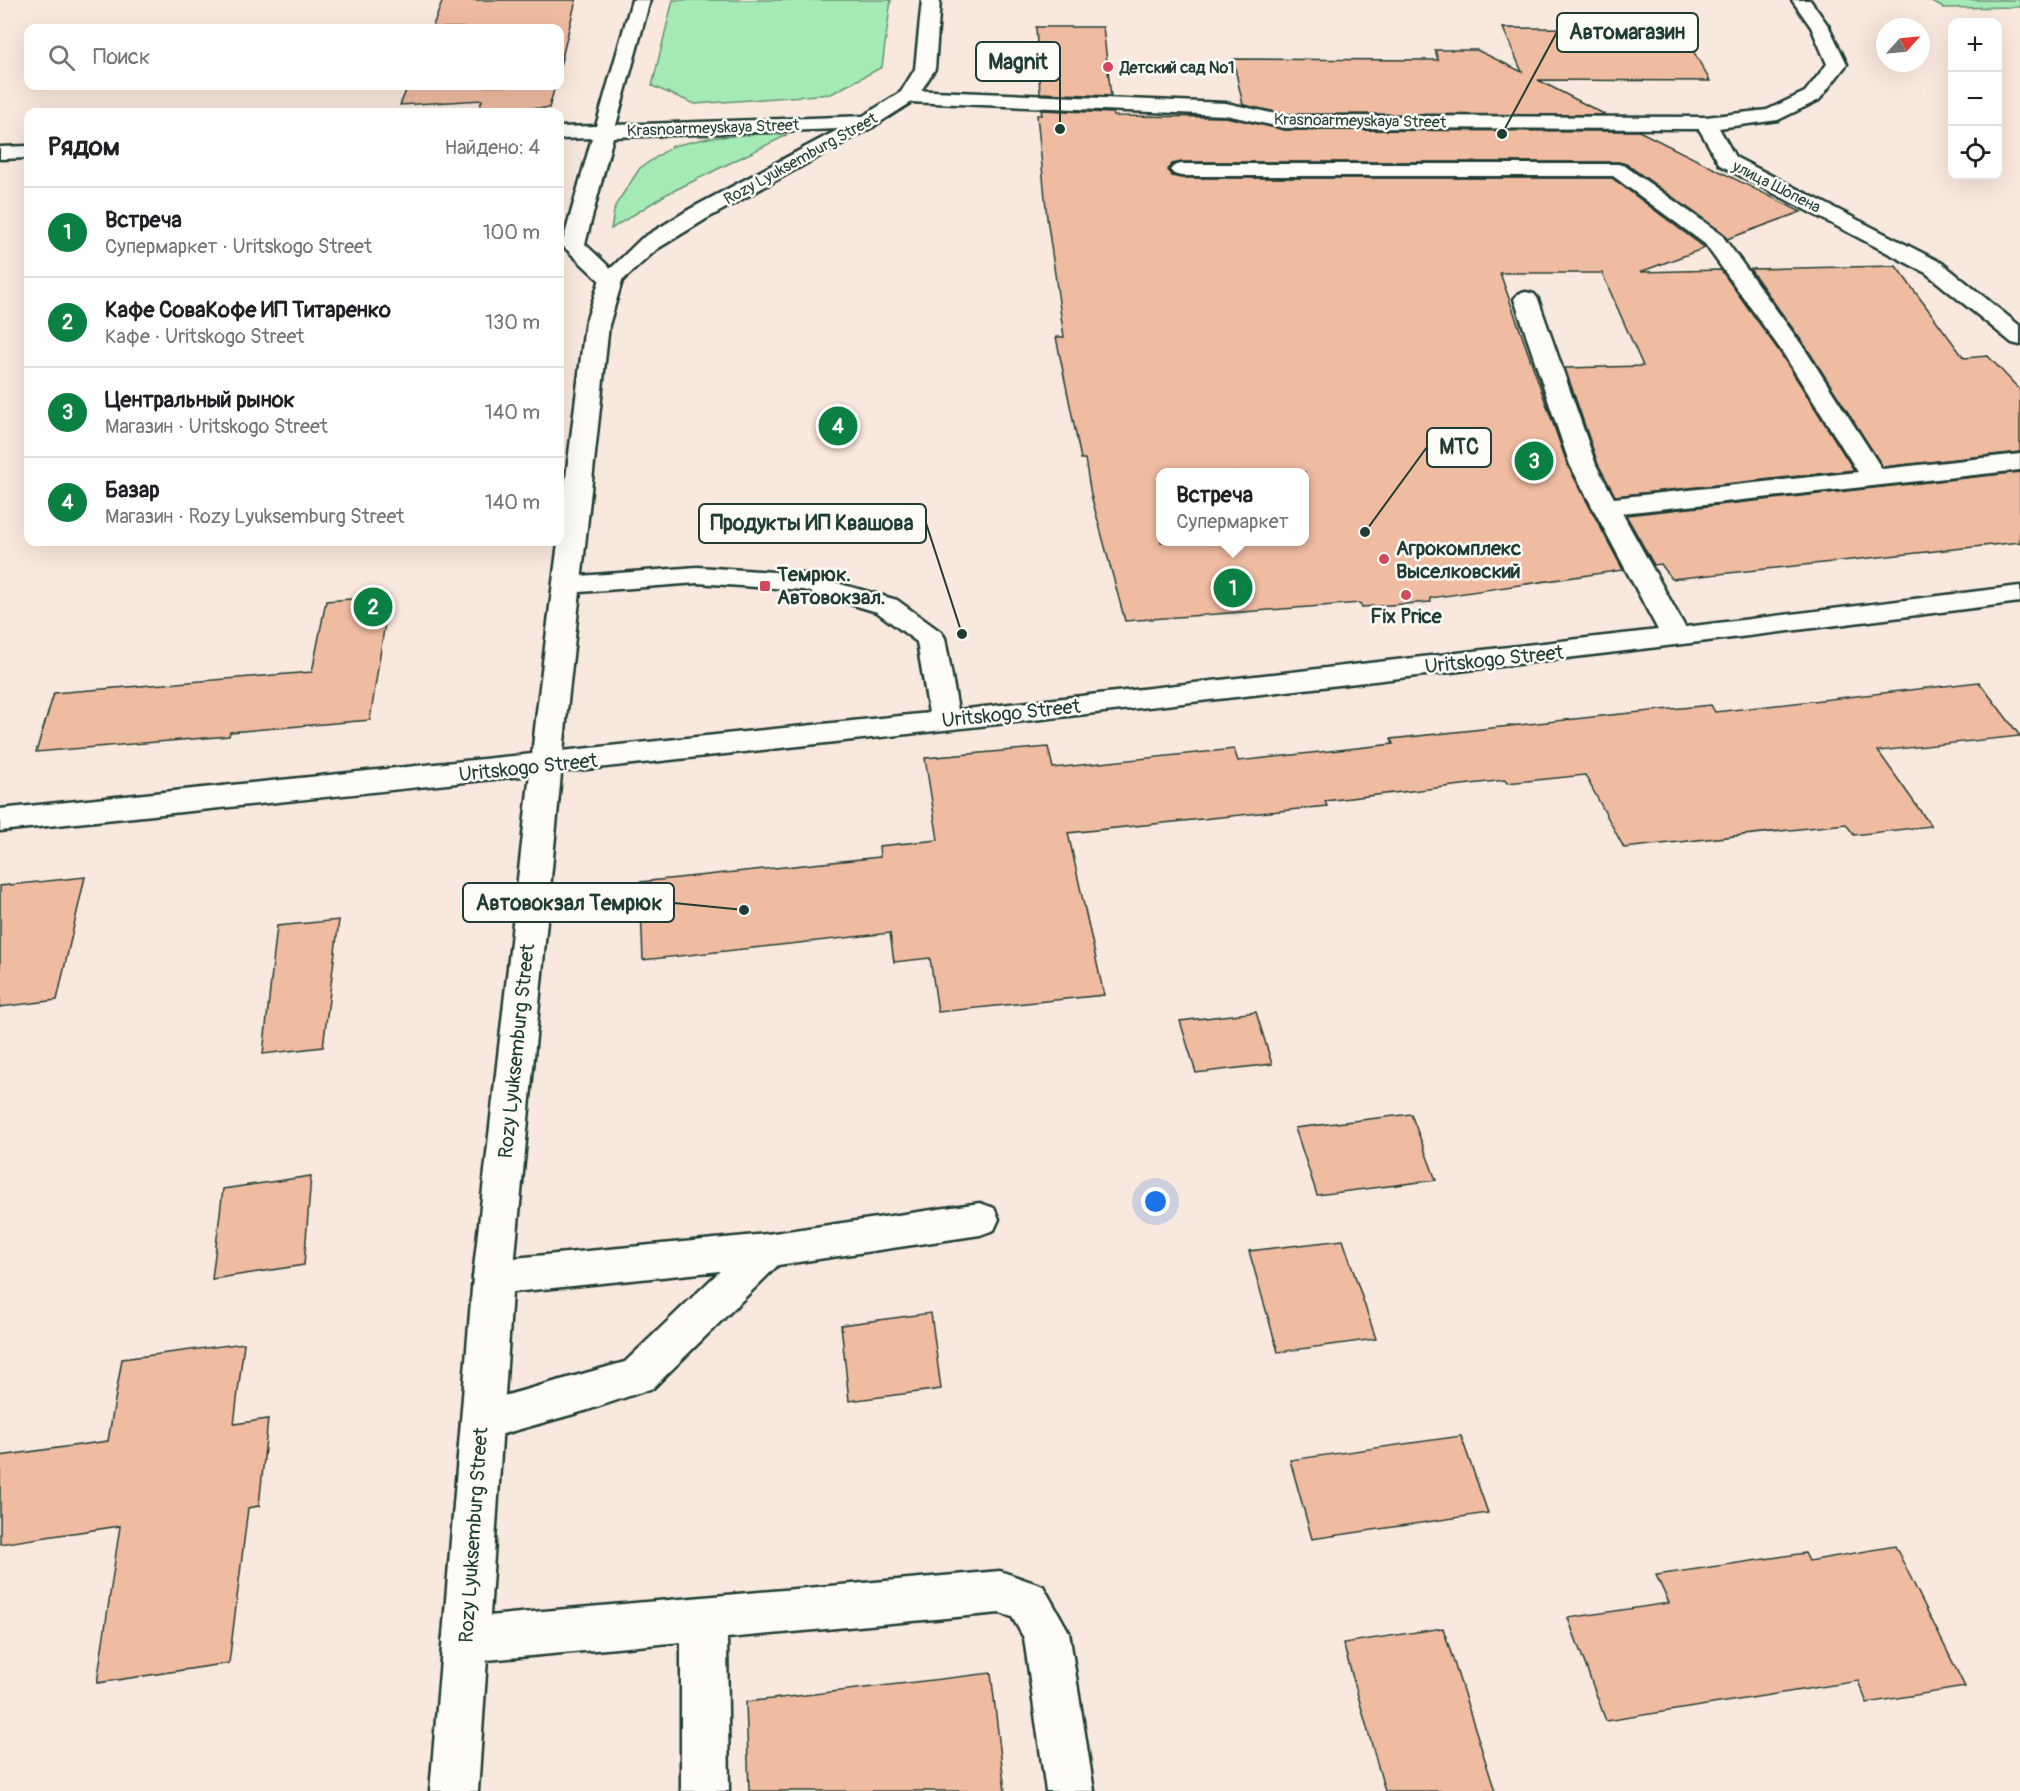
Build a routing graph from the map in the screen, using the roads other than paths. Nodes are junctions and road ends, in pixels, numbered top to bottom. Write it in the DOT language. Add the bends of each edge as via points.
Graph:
graph roads {
  1 [pos="641,0"];
  2 [pos="931,0"];
  3 [pos="1801,0"];
  4 [pos="908,96"];
  5 [pos="867,122"];
  6 [pos="1706,123"];
  7 [pos="605,131"];
  8 [pos="564,133"];
  9 [pos="24,152"];
  10 [pos="0,153"];
  11 [pos="1181,170"];
  12 [pos="611,279"];
  13 [pos="1526,299"];
  14 [pos="2020,338"];
  15 [pos="2020,462"];
  16 [pos="1875,478"];
  17 [pos="1605,507"];
  18 [pos="567,585"];
  19 [pos="2020,594"];
  20 [pos="1677,638"];
  21 [pos="945,720"];
  22 [pos="546,765"];
  23 [pos="0,820"];
  24 [pos="980,1219"];
  25 [pos="768,1250"];
  26 [pos="492,1277"];
  27 [pos="482,1421"];
  28 [pos="704,1618"];
  29 [pos="465,1640"];
  30 [pos="454,1791"];
  31 [pos="705,1791"];
  32 [pos="1070,1791"];
  1 -- 7 [label="street"];
  2 -- 4 [label="street, Rozy Lyuksemburg Street" via="926,69"];
  3 -- 6 [label="street" via="1820,27 1837,64 1812,96 1771,116"];
  4 -- 5 [label="street, Rozy Lyuksemburg Street"];
  4 -- 6 [label="street, Krasnoarmeyskaya Street" via="1226,109 1285,122"];
  5 -- 7 [label="street, Krasnoarmeyskaya Street"];
  5 -- 12 [label="street, Rozy Lyuksemburg Street" via="669,232"];
  6 -- 14 [label="street, улица Шопена" via="1727,160 1934,268"];
  7 -- 8 [label="street, Krasnoarmeyskaya Street"];
  7 -- 12 [label="street" via="573,245"];
  9 -- 10 [label="street"];
  11 -- 16 [label="street" via="1618,170 1713,239 1792,348"];
  12 -- 18 [label="street, Rozy Lyuksemburg Street" via="597,325"];
  13 -- 17 [label="street" via="1583,465"];
  15 -- 16 [label="street"];
  16 -- 17 [label="street"];
  17 -- 20 [label="street"];
  18 -- 21 [label="street" via="697,575 805,582 887,606 931,638"];
  18 -- 22 [label="street, Rozy Lyuksemburg Street"];
  19 -- 20 [label="street, Uritskogo Street"];
  20 -- 21 [label="street, Uritskogo Street"];
  21 -- 22 [label="street, Uritskogo Street"];
  22 -- 23 [label="street, Uritskogo Street"];
  22 -- 26 [label="street, Rozy Lyuksemburg Street"];
  24 -- 25 [label="street"];
  25 -- 26 [label="street"];
  25 -- 27 [label="street" via="639,1375"];
  26 -- 27 [label="street, Rozy Lyuksemburg Street"];
  27 -- 29 [label="street, Rozy Lyuksemburg Street"];
  28 -- 29 [label="street"];
  28 -- 31 [label="street"];
  28 -- 32 [label="street" via="1000,1592 1027,1601 1046,1632"];
  29 -- 30 [label="street, Rozy Lyuksemburg Street"];
}
